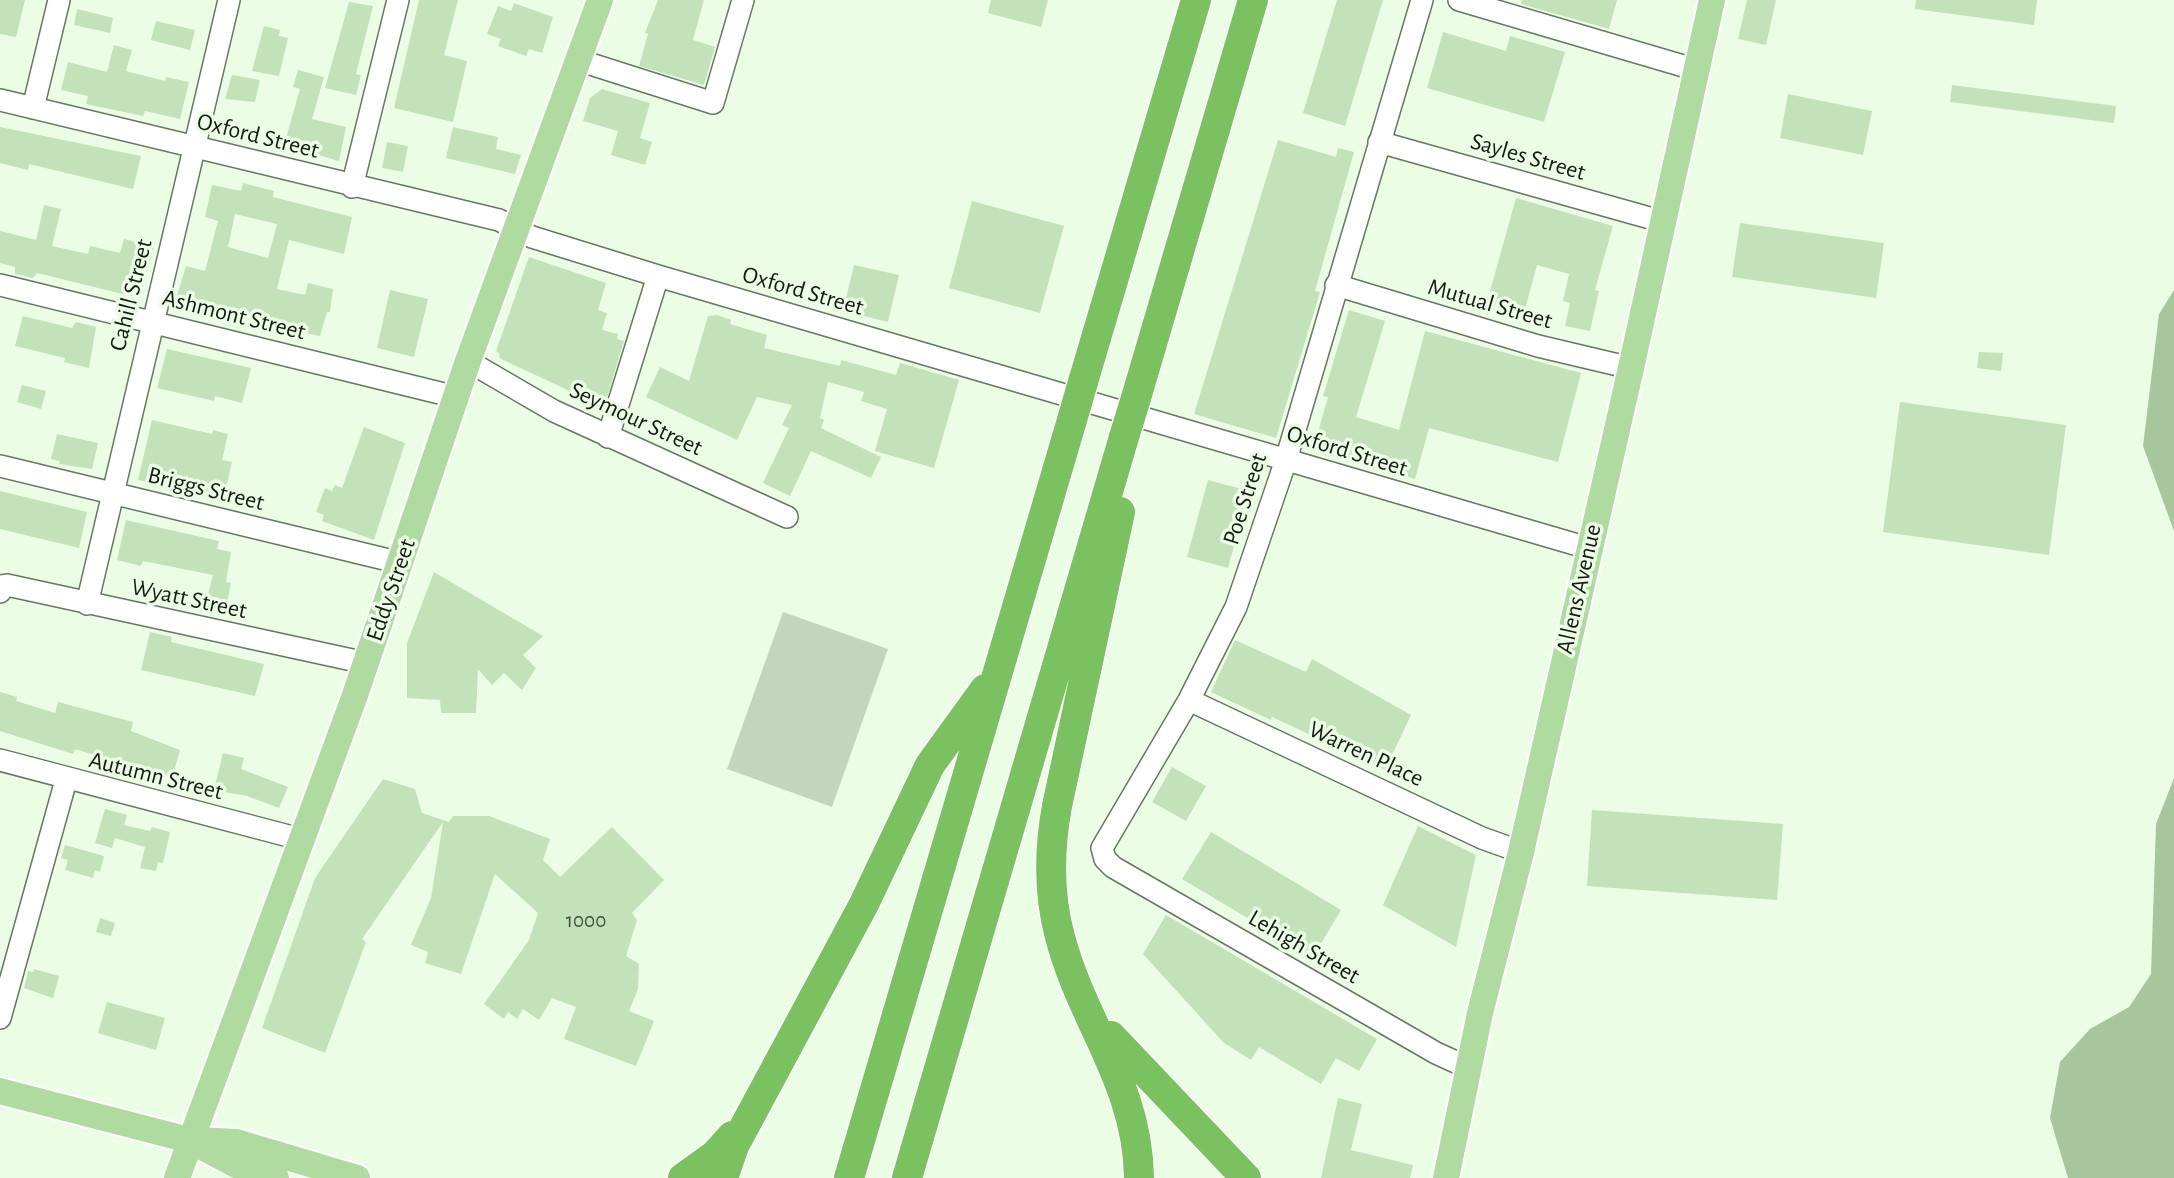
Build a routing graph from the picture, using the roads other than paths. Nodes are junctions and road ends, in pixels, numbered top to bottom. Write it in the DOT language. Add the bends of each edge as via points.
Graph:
graph roads {
  1 [pos="58,0"];
  2 [pos="229,0"];
  3 [pos="398,0"];
  4 [pos="600,0"];
  5 [pos="743,0"];
  6 [pos="1196,0"];
  7 [pos="1253,0"];
  8 [pos="1422,0"];
  9 [pos="1459,0"];
  10 [pos="1712,0"];
  11 [pos="578,60"];
  12 [pos="1697,70"];
  13 [pos="0,100"];
  14 [pos="33,107"];
  15 [pos="1379,142"];
  16 [pos="195,146"];
  17 [pos="352,187"];
  18 [pos="1664,222"];
  19 [pos="516,228"];
  20 [pos="658,275"];
  21 [pos="0,285"];
  22 [pos="1336,285"];
  23 [pos="151,322"];
  24 [pos="468,361"];
  25 [pos="1631,368"];
  26 [pos="456,397"];
  27 [pos="608,437"];
  28 [pos="1130,439"];
  29 [pos="1286,460"];
  30 [pos="0,466"];
  31 [pos="111,492"];
  32 [pos="787,517"];
  33 [pos="1588,548"];
  34 [pos="401,563"];
  35 [pos="1,589"];
  36 [pos="86,604"];
  37 [pos="366,663"];
  38 [pos="996,674"];
  39 [pos="1189,700"];
  40 [pos="0,760"];
  41 [pos="66,780"];
  42 [pos="300,839"];
  43 [pos="1521,852"];
  44 [pos="1113,867"];
  45 [pos="1074,979"];
  46 [pos="0,1018"];
  47 [pos="1471,1069"];
  48 [pos="0,1091"];
  49 [pos="756,1101"];
  50 [pos="190,1140"];
  51 [pos="177,1178"];
  52 [pos="276,1178"];
  53 [pos="357,1178"];
  54 [pos="684,1178"];
  55 [pos="723,1178"];
  56 [pos="849,1178"];
  57 [pos="907,1178"];
  58 [pos="1139,1178"];
  59 [pos="1246,1178"];
  60 [pos="1446,1178"];
  1 -- 14 [label="street"];
  2 -- 16 [label="street, Cahill Street"];
  3 -- 17 [label="street"];
  4 -- 11 [label="main road, Eddy Street"];
  5 -- 11 [label="street" via="713,103"];
  6 -- 38 [label="highway, bridge"];
  7 -- 28 [label="highway, bridge" via="1153,341"];
  8 -- 15 [label="street, Poe Street"];
  9 -- 12 [label="street"];
  10 -- 12 [label="main road, Allens Avenue"];
  11 -- 19 [label="main road, Eddy Street"];
  12 -- 18 [label="main road, Allens Avenue"];
  13 -- 14 [label="street, Oxford Street"];
  14 -- 16 [label="street, Oxford Street"];
  15 -- 18 [label="street, Sayles Street"];
  15 -- 22 [label="street, Poe Street"];
  16 -- 17 [label="street, Oxford Street"];
  16 -- 23 [label="street, Cahill Street"];
  17 -- 19 [label="street, Oxford Street" via="499,220"];
  18 -- 25 [label="main road, Allens Avenue"];
  19 -- 20 [label="street, Oxford Street" via="532,237"];
  19 -- 24 [label="main road, Eddy Street"];
  20 -- 27 [label="street"];
  20 -- 29 [label="street, Oxford Street"];
  21 -- 23 [label="street, Ashmont Street"];
  22 -- 25 [label="street, Mutual Street" via="1538,346"];
  22 -- 29 [label="street, Poe Street"];
  23 -- 26 [label="street, Ashmont Street"];
  23 -- 31 [label="street, Cahill Street"];
  24 -- 26 [label="main road, Eddy Street"];
  24 -- 27 [label="street, Seymour Street"];
  25 -- 33 [label="main road, Allens Avenue"];
  26 -- 34 [label="main road, Eddy Street"];
  27 -- 32 [label="street, Seymour Street"];
  28 -- 45 [label="highway" via="1051,840 1052,898"];
  28 -- 57 [label="highway"];
  29 -- 33 [label="street, Oxford Street"];
  29 -- 39 [label="street, Poe Street" via="1236,607"];
  30 -- 31 [label="street, Briggs Street"];
  31 -- 34 [label="street, Briggs Street"];
  31 -- 36 [label="street, Cahill Street"];
  33 -- 43 [label="main road, Allens Avenue"];
  34 -- 37 [label="main road, Eddy Street"];
  35 -- 36 [label="street, Wyatt Street"];
  36 -- 37 [label="street, Wyatt Street"];
  37 -- 42 [label="main road, Eddy Street"];
  38 -- 49 [label="highway" via="930,765 869,894"];
  38 -- 56 [label="highway"];
  39 -- 43 [label="street, Warren Place" via="1482,838"];
  39 -- 44 [label="street, Poe Street" via="1104,842 1103,854"];
  40 -- 41 [label="street, Autumn Street"];
  41 -- 42 [label="street, Autumn Street"];
  41 -- 46 [label="street"];
  42 -- 50 [label="main road, Eddy Street"];
  43 -- 47 [label="main road, Allens Avenue" via="1480,1013"];
  44 -- 47 [label="street, Lehigh Street"];
  45 -- 58 [label="highway" via="1125,1091 1136,1133"];
  45 -- 59 [label="highway" via="1119,1046"];
  47 -- 60 [label="main road, Allens Avenue"];
  48 -- 50 [label="main road"];
  49 -- 54 [label="highway" via="721,1149"];
  49 -- 55 [label="highway"];
  50 -- 51 [label="main road, Eddy Street"];
  50 -- 52 [label="main road" via="242,1168"];
  50 -- 53 [label="main road" via="236,1142"];
}
